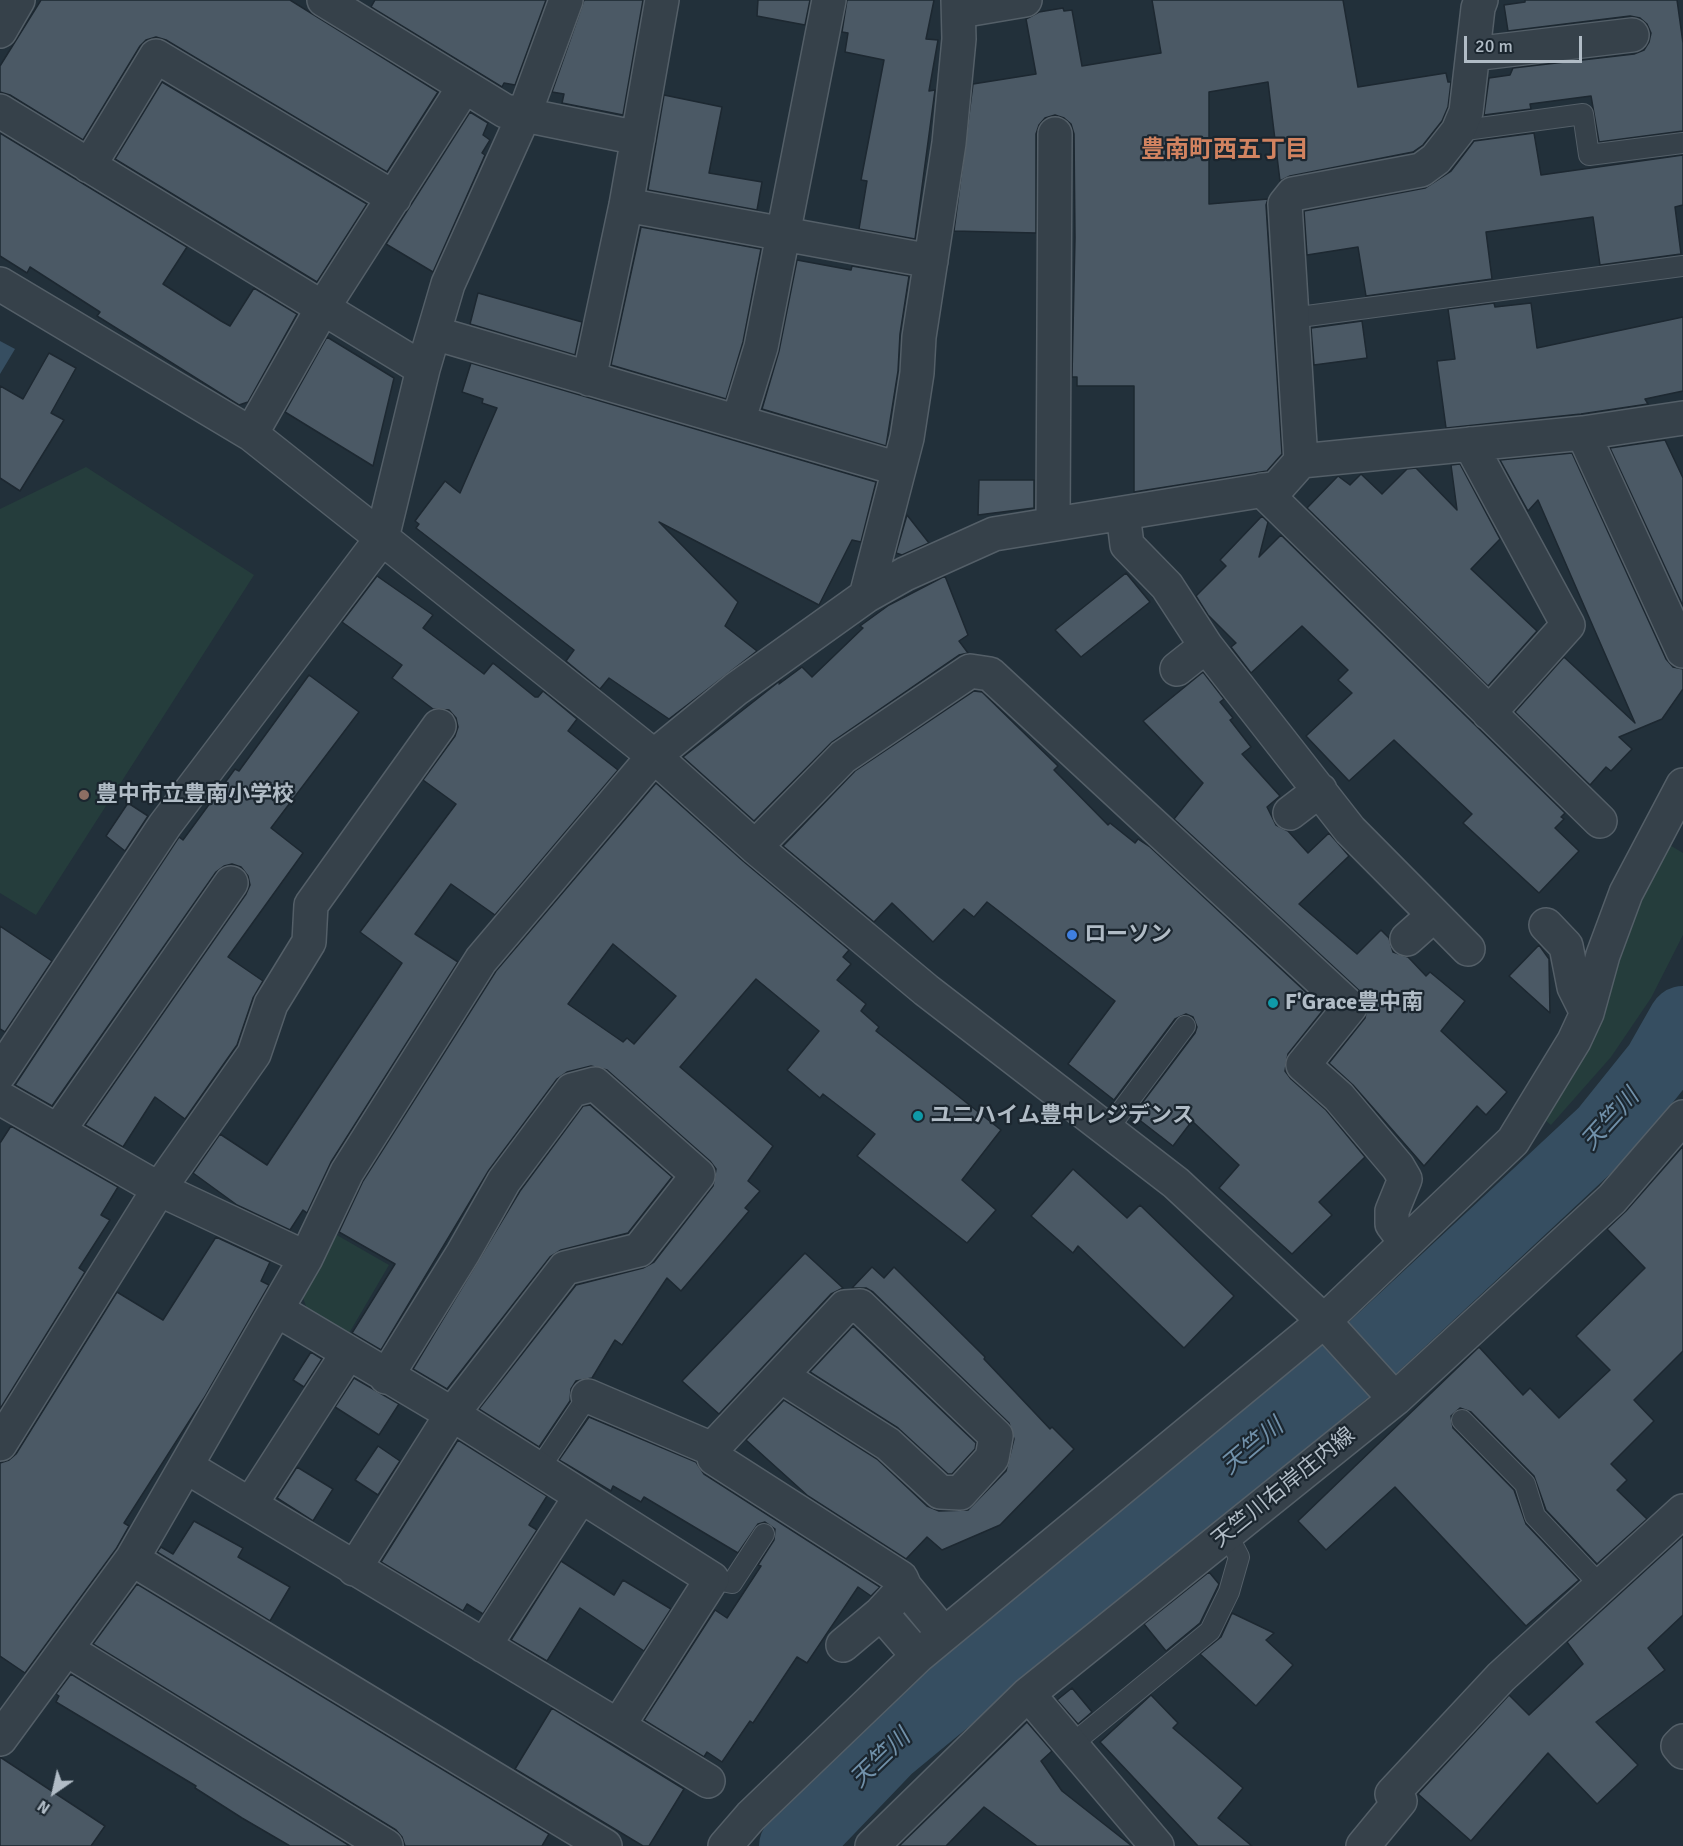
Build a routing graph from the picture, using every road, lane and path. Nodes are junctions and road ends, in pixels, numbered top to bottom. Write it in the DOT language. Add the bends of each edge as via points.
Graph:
graph roads {
  1 [pos="18,0"];
  2 [pos="324,0"];
  3 [pos="566,0"];
  4 [pos="662,0"];
  5 [pos="829,0"];
  6 [pos="1025,0"];
  7 [pos="1481,0"];
  8 [pos="959,5"];
  9 [pos="0,31"];
  10 [pos="1632,35"];
  11 [pos="1473,54"];
  12 [pos="464,87"];
  13 [pos="0,111"];
  14 [pos="524,115"];
  15 [pos="1458,130"];
  16 [pos="1055,134"];
  17 [pos="638,138"];
  18 [pos="1683,143"];
  19 [pos="88,166"];
  20 [pos="394,198"];
  21 [pos="626,206"];
  22 [pos="785,234"];
  23 [pos="931,261"];
  24 [pos="1683,266"];
  25 [pos="0,284"];
  26 [pos="322,309"];
  27 [pos="1292,318"];
  28 [pos="434,333"];
  29 [pos="423,369"];
  30 [pos="589,379"];
  31 [pos="1683,418"];
  32 [pos="738,422"];
  33 [pos="1583,433"];
  34 [pos="251,434"];
  35 [pos="1470,444"];
  36 [pos="1301,461"];
  37 [pos="899,469"];
  38 [pos="1263,490"];
  39 [pos="1123,513"];
  40 [pos="1053,524"];
  41 [pos="382,538"];
  42 [pos="866,596"];
  43 [pos="1206,646"];
  44 [pos="1683,651"];
  45 [pos="1177,669"];
  46 [pos="1490,713"];
  47 [pos="439,726"];
  48 [pos="654,756"];
  49 [pos="1683,785"];
  50 [pos="1320,790"];
  51 [pos="1290,813"];
  52 [pos="1600,821"];
  53 [pos="755,847"];
  54 [pos="231,883"];
  55 [pos="1434,915"];
  56 [pos="1546,925"];
  57 [pos="1407,939"];
  58 [pos="1468,949"];
  59 [pos="1587,1013"];
  60 [pos="1185,1026"];
  61 [pos="0,1073"];
  62 [pos="0,1098"];
  63 [pos="1683,1117"];
  64 [pos="1107,1130"];
  65 [pos="58,1131"];
  66 [pos="159,1189"];
  67 [pos="1406,1243"];
  68 [pos="306,1258"];
  69 [pos="277,1310"];
  70 [pos="1330,1328"];
  71 [pos="348,1353"];
  72 [pos="781,1376"];
  73 [pos="386,1377"];
  74 [pos="1388,1391"];
  75 [pos="588,1396"];
  76 [pos="452,1414"];
  77 [pos="1462,1420"];
  78 [pos="0,1443"];
  79 [pos="712,1449"];
  80 [pos="187,1467"];
  81 [pos="539,1469"];
  82 [pos="581,1496"];
  83 [pos="250,1505"];
  84 [pos="1683,1510"];
  85 [pos="764,1534"];
  86 [pos="1227,1534"];
  87 [pos="132,1559"];
  88 [pos="354,1569"];
  89 [pos="712,1579"];
  90 [pos="1600,1585"];
  91 [pos="905,1587"];
  92 [pos="881,1613"];
  93 [pos="944,1634"];
  94 [pos="843,1645"];
  95 [pos="484,1646"];
  96 [pos="66,1649"];
  97 [pos="918,1656"];
  98 [pos="1028,1694"];
  99 [pos="618,1726"];
  100 [pos="0,1738"];
  101 [pos="1683,1741"];
  102 [pos="1071,1745"];
  103 [pos="1683,1752"];
  104 [pos="708,1781"];
  105 [pos="386,1846"];
  106 [pos="605,1846"];
  107 [pos="724,1846"];
  108 [pos="872,1846"];
  109 [pos="1156,1846"];
  110 [pos="1363,1846"];
  1 -- 9 [label="street"];
  2 -- 12 [label="street"];
  3 -- 14 [label="street"];
  4 -- 17 [label="street"];
  5 -- 22 [label="street"];
  6 -- 8 [label="street"];
  7 -- 11 [label="street"];
  8 -- 23 [label="street" via="949,143"];
  10 -- 11 [label="street"];
  11 -- 15 [label="street" via="1466,111"];
  12 -- 14 [label="street" via="505,111"];
  12 -- 20 [label="street"];
  13 -- 19 [label="street"];
  14 -- 17 [label="street"];
  14 -- 28 [label="street" via="448,284"];
  15 -- 18 [label="lane" via="1584,114 1589,155"];
  15 -- 27 [label="street" via="1436,159 1421,170 1293,194 1285,204"];
  16 -- 40 [label="street"];
  17 -- 21 [label="street"];
  19 -- 20 [label="street" via="156,56"];
  19 -- 26 [label="street"];
  20 -- 26 [label="street"];
  21 -- 22 [label="street"];
  21 -- 30 [label="street"];
  22 -- 23 [label="street"];
  22 -- 32 [label="street" via="761,347"];
  23 -- 37 [label="street" via="907,438"];
  24 -- 27 [label="lane"];
  25 -- 34 [label="street"];
  26 -- 29 [label="street"];
  26 -- 34 [label="street"];
  27 -- 36 [label="street"];
  28 -- 29 [label="street"];
  28 -- 30 [label="street"];
  29 -- 41 [label="street"];
  30 -- 32 [label="street"];
  31 -- 33 [label="street"];
  32 -- 37 [label="street"];
  33 -- 35 [label="street"];
  33 -- 44 [label="street"];
  34 -- 41 [label="street"];
  35 -- 36 [label="street"];
  35 -- 46 [label="street" via="1568,626"];
  36 -- 38 [label="street" via="1277,488"];
  37 -- 42 [label="street"];
  38 -- 39 [label="street"];
  38 -- 46 [label="street"];
  39 -- 40 [label="street"];
  39 -- 43 [label="street" via="1128,545 1167,586"];
  40 -- 42 [label="street" via="994,534"];
  41 -- 48 [label="street"];
  41 -- 61 [label="street" via="165,825"];
  42 -- 48 [label="street" via="736,689"];
  43 -- 45 [label="street"];
  43 -- 50 [label="street"];
  46 -- 52 [label="street"];
  47 -- 66 [label="street" via="311,906 309,942 271,1004 254,1054"];
  48 -- 53 [label="street"];
  48 -- 68 [label="street" via="481,960 347,1172"];
  49 -- 59 [label="street" via="1626,893"];
  50 -- 51 [label="street"];
  50 -- 55 [label="street" via="1350,830"];
  53 -- 64 [label="street" via="926,990"];
  53 -- 67 [label="street" via="843,757 970,671 990,674 1350,1006 1303,1065 1339,1097 1390,1154 1405,1179 1392,1211 1392,1224"];
  54 -- 65 [label="street"];
  55 -- 57 [label="street"];
  55 -- 58 [label="street"];
  56 -- 59 [label="street" via="1566,946 1574,987"];
  59 -- 67 [label="street" via="1560,1068 1513,1141"];
  60 -- 64 [label="lane"];
  62 -- 65 [label="street"];
  63 -- 74 [label="street, 天竺川右岸庄内線" via="1612,1199"];
  64 -- 70 [label="street" via="1176,1183"];
  65 -- 66 [label="street"];
  66 -- 68 [label="street"];
  66 -- 78 [label="street"];
  67 -- 70 [label="street"];
  68 -- 69 [label="street"];
  69 -- 71 [label="street"];
  69 -- 80 [label="street"];
  70 -- 74 [label="street"];
  70 -- 93 [label="street"];
  71 -- 73 [label="street"];
  71 -- 83 [label="street"];
  72 -- 72 [label="street" via="845,1307 860,1306 996,1436 993,1458 960,1493 940,1492 888,1444"];
  72 -- 79 [label="street"];
  73 -- 76 [label="street"];
  73 -- 76 [label="street" via="504,1181 572,1090 595,1084 698,1175 639,1250 565,1268"];
  74 -- 86 [label="street, 天竺川右岸庄内線"];
  75 -- 79 [label="street"];
  75 -- 81 [label="lane"];
  76 -- 81 [label="street"];
  76 -- 88 [label="street"];
  77 -- 90 [label="lane" via="1525,1484 1535,1516"];
  79 -- 91 [label="street" via="714,1458 901,1578"];
  80 -- 83 [label="street"];
  80 -- 87 [label="street"];
  81 -- 82 [label="street"];
  82 -- 89 [label="street"];
  82 -- 95 [label="street"];
  83 -- 88 [label="street"];
  84 -- 90 [label="street"];
  85 -- 89 [label="lane" via="732,1583"];
  86 -- 98 [label="street, 天竺川右岸庄内線"];
  86 -- 102 [label="lane" via="1239,1557 1229,1592 1210,1631"];
  87 -- 96 [label="street"];
  87 -- 106 [label="street"];
  88 -- 95 [label="street"];
  89 -- 99 [label="street"];
  90 -- 110 [label="street" via="1501,1677 1392,1794 1400,1801"];
  91 -- 92 [label="street"];
  91 -- 93 [label="street"];
  92 -- 94 [label="street"];
  92 -- 97 [label="street"];
  93 -- 97 [label="street"];
  95 -- 99 [label="street"];
  96 -- 100 [label="street"];
  96 -- 105 [label="street"];
  97 -- 107 [label="street"];
  98 -- 102 [label="street"];
  98 -- 108 [label="street, 天竺川右岸庄内線"];
  99 -- 104 [label="street"];
  101 -- 103 [label="street" via="1678,1746"];
  102 -- 109 [label="street"];
}
